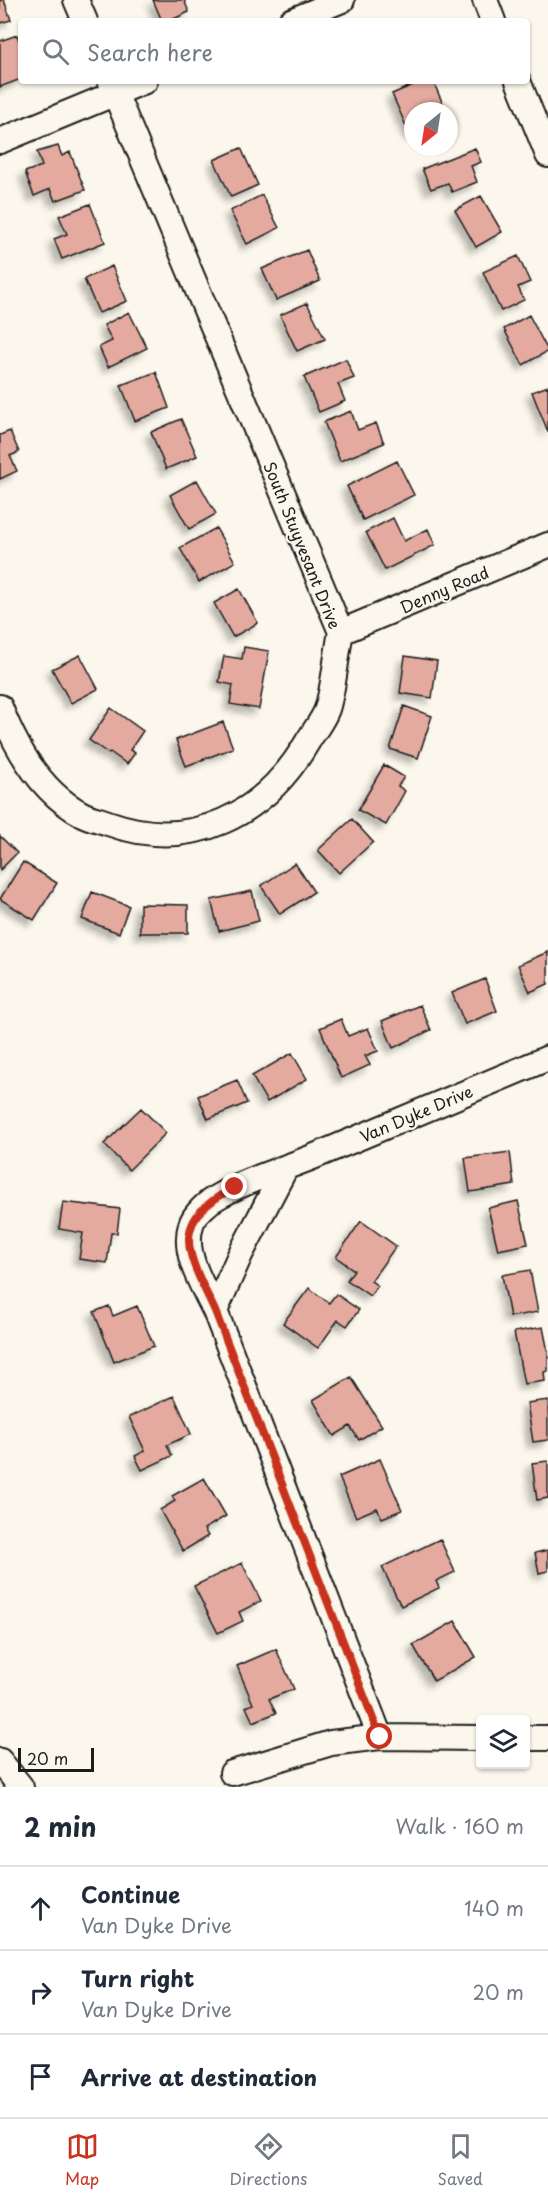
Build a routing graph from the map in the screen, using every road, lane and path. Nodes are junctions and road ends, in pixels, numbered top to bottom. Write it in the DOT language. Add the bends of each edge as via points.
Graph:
graph roads {
  1 [pos="76,0"];
  2 [pos="342,0"];
  3 [pos="485,0"];
  4 [pos="84,18"];
  5 [pos="298,18"];
  6 [pos="492,18"];
  7 [pos="129,84"];
  8 [pos="519,84"];
  9 [pos="113,87"];
  10 [pos="0,141"];
  11 [pos="548,155"];
  12 [pos="548,545"];
  13 [pos="341,632"];
  14 [pos="0,707"];
  15 [pos="548,1058"];
  16 [pos="285,1169"];
  17 [pos="215,1311"];
  18 [pos="380,1737"];
  19 [pos="476,1738"];
  20 [pos="530,1738"];
  21 [pos="548,1738"];
  22 [pos="0,1761"];
  23 [pos="232,1773"];
  24 [pos="21,1787"];
  1 -- 4 [label="street"];
  2 -- 5 [label="street"];
  3 -- 6 [label="street"];
  7 -- 9 [label="street"];
  8 -- 11 [label="street"];
  9 -- 10 [label="street"];
  9 -- 13 [label="street, South Stuyvesant Drive"];
  12 -- 13 [label="street, Denny Road"];
  13 -- 14 [label="street, South Stuyvesant Drive" via="326,710 295,764 265,795 225,822 184,834 130,831 82,814 59,798 24,757"];
  15 -- 16 [label="street, Van Dyke Drive"];
  16 -- 17 [label="street"];
  16 -- 17 [label="street, Van Dyke Drive" via="216,1197 191,1223 188,1243 194,1268"];
  17 -- 18 [label="street, Van Dyke Drive"];
  18 -- 19 [label="street"];
  18 -- 23 [label="street" via="331,1743"];
  20 -- 21 [label="street"];
  22 -- 24 [label="street"];
}
